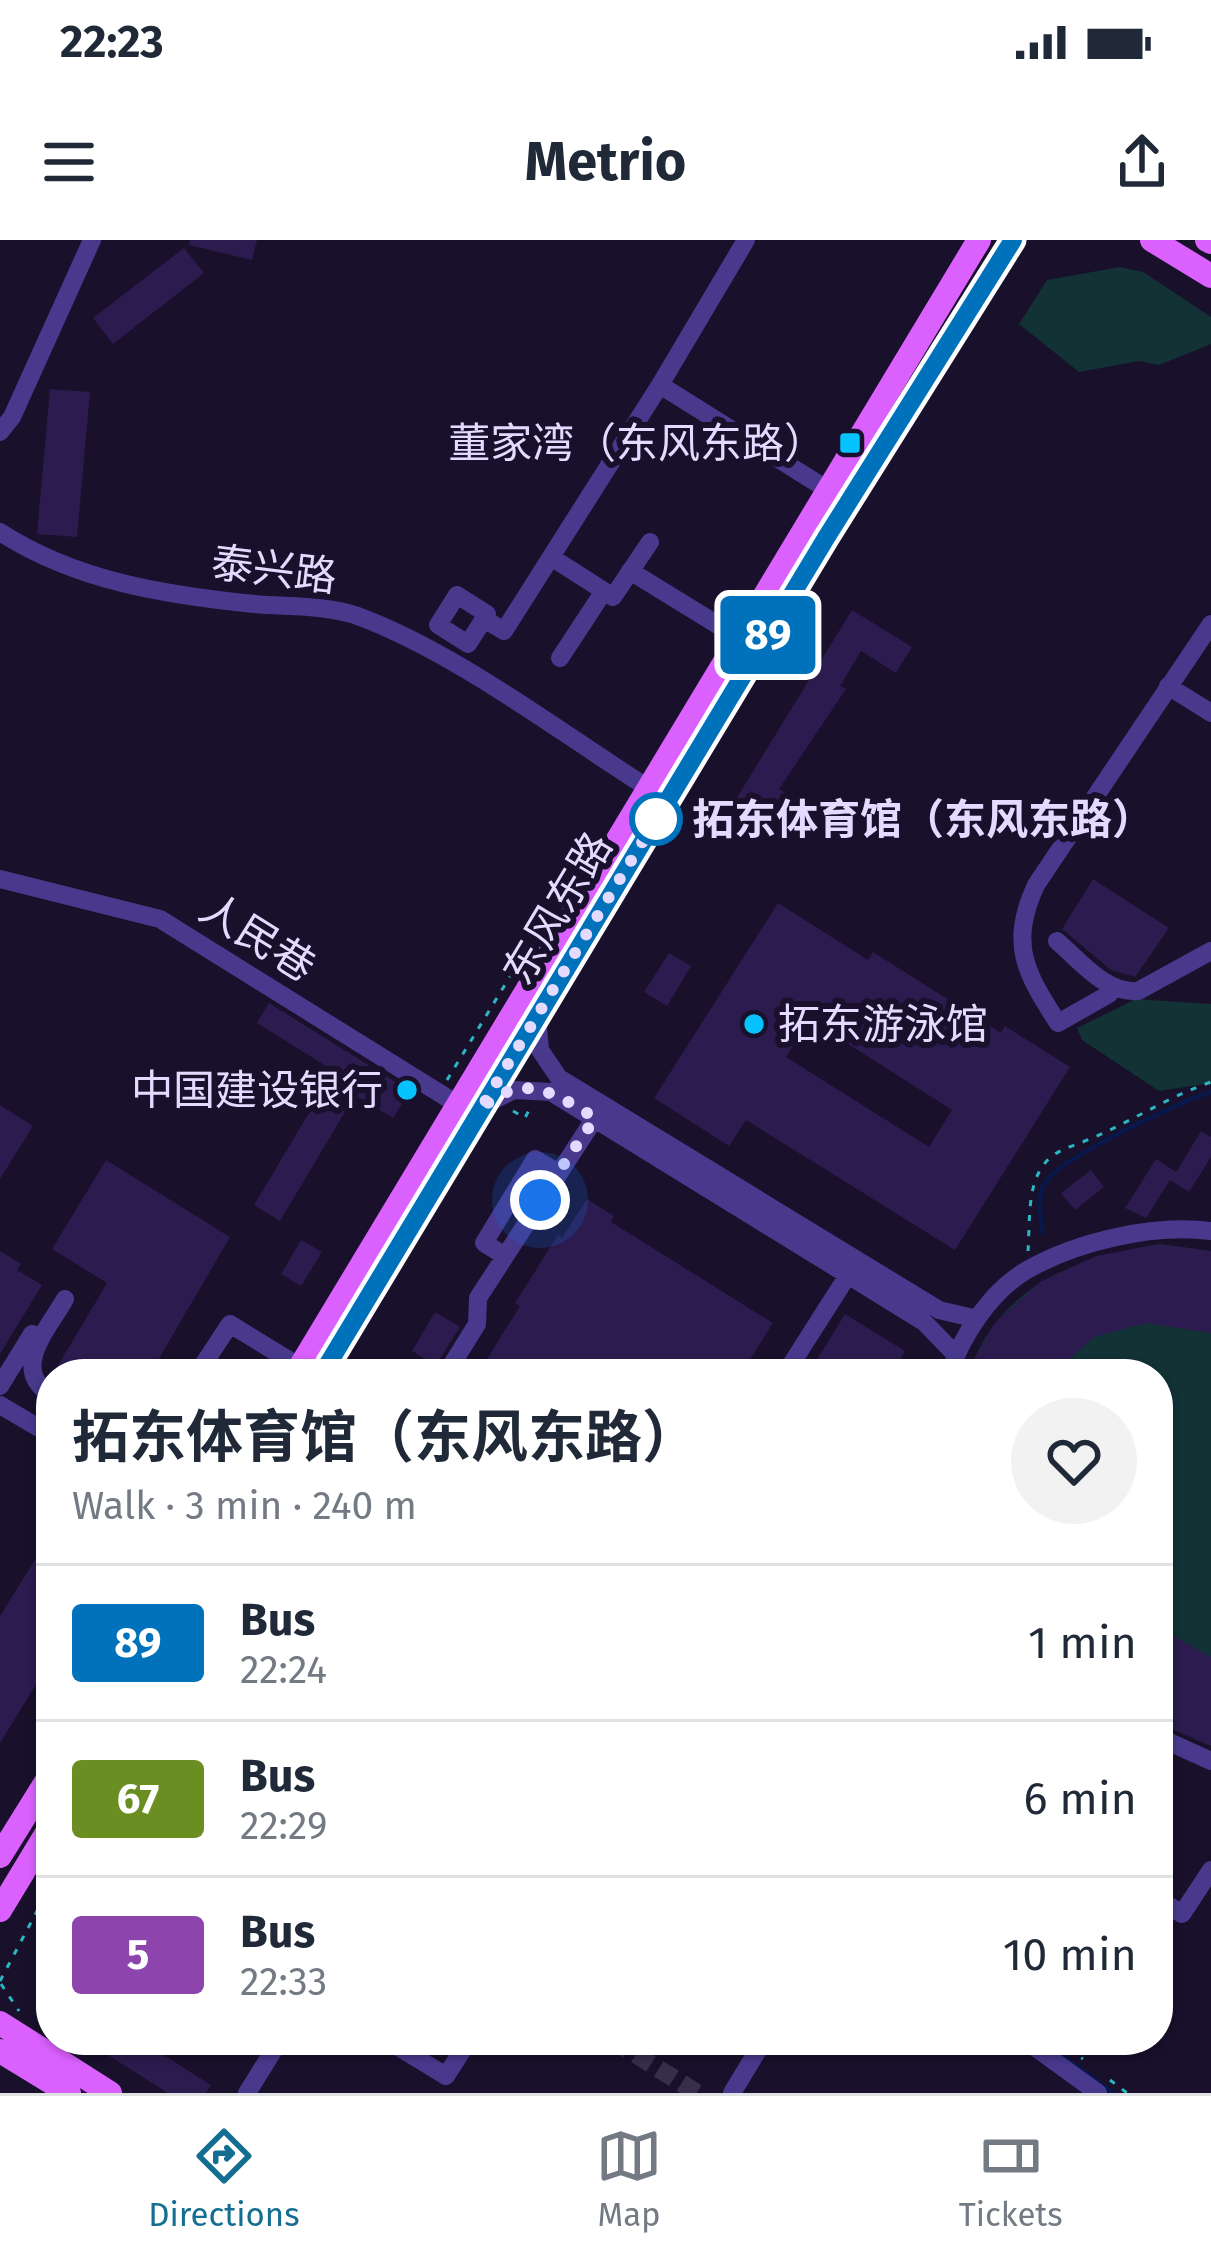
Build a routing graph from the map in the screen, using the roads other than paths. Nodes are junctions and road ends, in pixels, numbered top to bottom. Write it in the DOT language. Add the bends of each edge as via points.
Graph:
graph roads {
  1 [pos="92,240"];
  2 [pos="746,240"];
  3 [pos="979,240"];
  4 [pos="1013,240"];
  5 [pos="1153,240"];
  6 [pos="1211,276"];
  7 [pos="660,385"];
  8 [pos="0,432"];
  9 [pos="828,490"];
  10 [pos="0,532"];
  11 [pos="650,542"];
  12 [pos="551,557"];
  13 [pos="630,571"];
  14 [pos="604,591"];
  15 [pos="484,619"];
  16 [pos="1211,624"];
  17 [pos="456,637"];
  18 [pos="739,638"];
  19 [pos="443,657"];
  20 [pos="560,658"];
  21 [pos="1168,686"];
  22 [pos="1211,713"];
  23 [pos="648,788"];
  24 [pos="0,879"];
  25 [pos="1057,941"];
  26 [pos="1211,951"];
  27 [pos="1109,994"];
  28 [pos="537,1015"];
  29 [pos="459,1110"];
  30 [pos="595,1118"];
  31 [pos="1211,1231"];
  32 [pos="848,1275"];
  33 [pos="977,1319"];
  34 [pos="207,1359"];
  35 [pos="285,1359"];
  36 [pos="314,1359"];
  37 [pos="455,1359"];
  38 [pos="795,1359"];
  39 [pos="949,1359"];
  40 [pos="955,1359"];
  41 [pos="36,1385"];
  42 [pos="0,1386"];
  43 [pos="0,1405"];
  44 [pos="36,1426"];
  45 [pos="1173,1744"];
  46 [pos="1211,1761"];
  47 [pos="36,1798"];
  48 [pos="36,1851"];
  49 [pos="0,1856"];
  50 [pos="1211,1870"];
  51 [pos="1173,1908"];
  52 [pos="0,1910"];
  53 [pos="0,2051"];
  54 [pos="59,2055"];
  55 [pos="271,2055"];
  56 [pos="412,2055"];
  57 [pos="459,2055"];
  58 [pos="755,2055"];
  59 [pos="1046,2055"];
  60 [pos="70,2093"];
  61 [pos="110,2093"];
  62 [pos="247,2093"];
  63 [pos="732,2093"];
  64 [pos="1098,2093"];
  1 -- 8 [label="street"];
  2 -- 7 [label="street"];
  3 -- 9 [label="main road, 东风东路"];
  4 -- 28 [label="main road, 东风东路"];
  5 -- 6 [label="main road"];
  7 -- 9 [label="street"];
  7 -- 12 [label="street"];
  9 -- 18 [label="main road, 东风东路"];
  10 -- 19 [label="street, 泰兴路" via="97,578 351,614"];
  11 -- 13 [label="street"];
  12 -- 14 [label="street"];
  12 -- 15 [label="street" via="504,631"];
  13 -- 14 [label="street" via="614,597"];
  13 -- 18 [label="street"];
  14 -- 20 [label="street"];
  15 -- 17 [label="street" via="468,644"];
  15 -- 17 [label="street" via="457,595 438,626"];
  16 -- 21 [label="street"];
  17 -- 19 [label="street"];
  18 -- 23 [label="main road, 东风东路"];
  19 -- 23 [label="street, 泰兴路"];
  21 -- 22 [label="street"];
  21 -- 27 [label="street" via="1024,910 1024,961 1058,1023"];
  23 -- 29 [label="main road, 东风东路"];
  24 -- 29 [label="street, 人民巷" via="160,919"];
  25 -- 26 [label="street" via="1124,992"];
  28 -- 29 [label="main road, 东风东路"];
  28 -- 33 [label="street" via="540,1050 559,1078 939,1310"];
  29 -- 30 [label="street" via="539,1088"];
  29 -- 36 [label="main road, 东风东路"];
  30 -- 32 [label="street"];
  30 -- 37 [label="street" via="557,1172 536,1159 484,1243 505,1256 478,1298 477,1324"];
  31 -- 33 [label="street" via="1123,1237 1026,1270"];
  32 -- 38 [label="street"];
  32 -- 39 [label="street" via="924,1322"];
  33 -- 40 [label="street"];
  34 -- 35 [label="street" via="230,1324"];
  41 -- 42 [label="street" via="32,1358 60,1298"];
  43 -- 44 [label="street"];
  45 -- 46 [label="street"];
  47 -- 49 [label="main road"];
  48 -- 52 [label="main road"];
  50 -- 51 [label="street" via="1182,1914"];
  53 -- 60 [label="main road"];
  54 -- 61 [label="main road"];
  55 -- 62 [label="street"];
  56 -- 57 [label="street" via="446,2076"];
  58 -- 63 [label="street"];
  59 -- 64 [label="street"];
}
